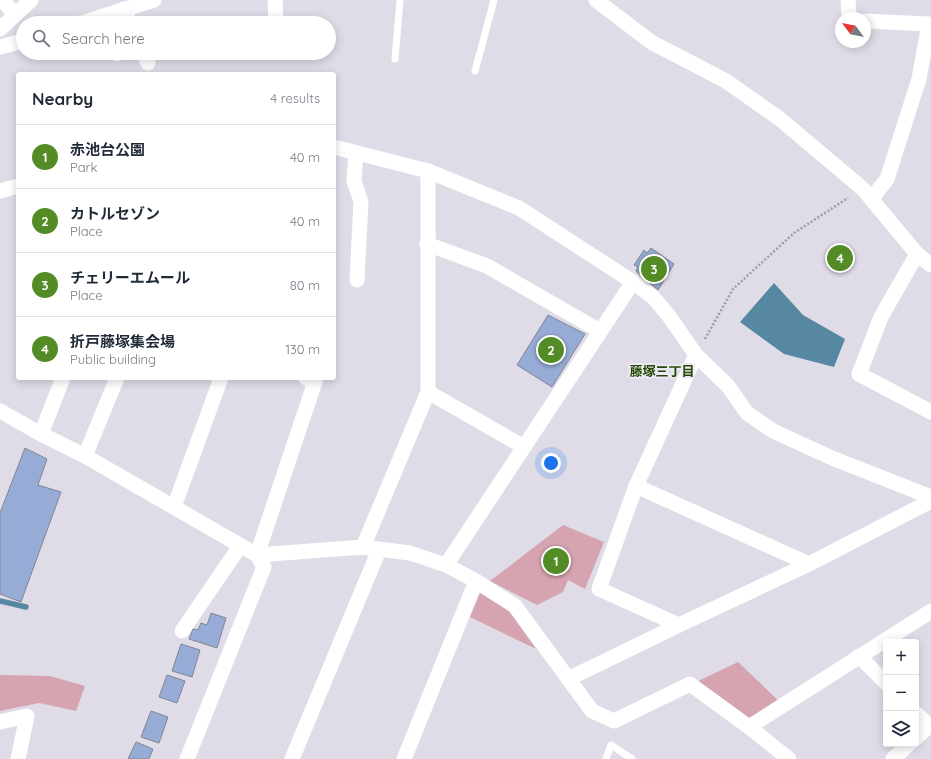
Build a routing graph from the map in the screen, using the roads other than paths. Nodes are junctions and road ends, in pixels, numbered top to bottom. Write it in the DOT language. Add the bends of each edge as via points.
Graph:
graph roads {
  1 [pos="2,0"];
  2 [pos="31,0"];
  3 [pos="154,0"];
  4 [pos="275,0"];
  5 [pos="400,0"];
  6 [pos="494,0"];
  7 [pos="596,0"];
  8 [pos="848,0"];
  9 [pos="124,9"];
  10 [pos="848,12"];
  11 [pos="15,14"];
  12 [pos="103,16"];
  13 [pos="127,16"];
  14 [pos="276,16"];
  15 [pos="871,21"];
  16 [pos="0,29"];
  17 [pos="16,43"];
  18 [pos="0,47"];
  19 [pos="395,59"];
  20 [pos="475,71"];
  21 [pos="336,148"];
  22 [pos="356,153"];
  23 [pos="428,171"];
  24 [pos="16,187"];
  25 [pos="0,191"];
  26 [pos="867,193"];
  27 [pos="427,244"];
  28 [pos="918,254"];
  29 [pos="931,264"];
  30 [pos="357,280"];
  31 [pos="633,282"];
  32 [pos="600,331"];
  33 [pos="696,355"];
  34 [pos="62,380"];
  35 [pos="116,380"];
  36 [pos="220,380"];
  37 [pos="310,380"];
  38 [pos="428,392"];
  39 [pos="0,411"];
  40 [pos="931,412"];
  41 [pos="41,434"];
  42 [pos="524,447"];
  43 [pos="86,456"];
  44 [pos="636,486"];
  45 [pos="931,496"];
  46 [pos="931,500"];
  47 [pos="174,507"];
  48 [pos="240,546"];
  49 [pos="363,547"];
  50 [pos="380,550"];
  51 [pos="257,555"];
  52 [pos="809,564"];
  53 [pos="446,565"];
  54 [pos="476,581"];
  55 [pos="931,611"];
  56 [pos="679,626"];
  57 [pos="182,631"];
  58 [pos="859,656"];
  59 [pos="568,679"];
  60 [pos="883,680"];
  61 [pos="919,716"];
  62 [pos="0,722"];
  63 [pos="749,727"];
  64 [pos="930,727"];
  65 [pos="919,736"];
  66 [pos="906,747"];
  67 [pos="18,759"];
  68 [pos="186,759"];
  69 [pos="292,759"];
  70 [pos="404,759"];
  71 [pos="606,759"];
  72 [pos="632,759"];
  73 [pos="789,759"];
  74 [pos="893,759"];
  1 -- 11 [label="street"];
  2 -- 11 [label="street"];
  3 -- 9 [label="street"];
  4 -- 14 [label="street"];
  5 -- 19 [label="lane"];
  6 -- 20 [label="lane"];
  7 -- 26 [label="street" via="651,42 726,81 780,119"];
  8 -- 10 [label="street"];
  9 -- 12 [label="street"];
  9 -- 13 [label="street"];
  11 -- 16 [label="street"];
  15 -- 26 [label="street" via="929,24 919,79 887,179"];
  17 -- 18 [label="street"];
  21 -- 22 [label="street"];
  22 -- 23 [label="street"];
  22 -- 30 [label="street" via="354,181 361,202"];
  23 -- 27 [label="street"];
  23 -- 31 [label="street" via="518,208"];
  24 -- 25 [label="street"];
  26 -- 28 [label="street"];
  27 -- 32 [label="street" via="487,266"];
  27 -- 38 [label="street"];
  28 -- 29 [label="street"];
  28 -- 40 [label="street" via="881,317 859,374"];
  31 -- 32 [label="street"];
  31 -- 33 [label="street" via="653,297"];
  32 -- 42 [label="street"];
  33 -- 44 [label="street"];
  33 -- 45 [label="street" via="728,386 747,413 773,431 832,458"];
  34 -- 41 [label="street"];
  35 -- 43 [label="street"];
  36 -- 47 [label="street"];
  37 -- 51 [label="street" via="315,382"];
  38 -- 42 [label="street"];
  38 -- 49 [label="street"];
  39 -- 41 [label="street"];
  41 -- 43 [label="street"];
  42 -- 53 [label="street"];
  43 -- 47 [label="street"];
  44 -- 52 [label="street"];
  44 -- 56 [label="street" via="598,589"];
  46 -- 52 [label="street"];
  47 -- 48 [label="street"];
  48 -- 51 [label="street"];
  48 -- 57 [label="street"];
  49 -- 50 [label="street"];
  49 -- 51 [label="street"];
  50 -- 53 [label="street" via="410,553"];
  50 -- 69 [label="street"];
  51 -- 68 [label="street" via="264,567"];
  52 -- 56 [label="street"];
  53 -- 54 [label="street"];
  54 -- 59 [label="street" via="515,606"];
  54 -- 70 [label="street"];
  55 -- 58 [label="street"];
  56 -- 59 [label="street"];
  58 -- 60 [label="street"];
  58 -- 63 [label="street"];
  59 -- 63 [label="street" via="592,711 614,720 690,684"];
  61 -- 64 [label="street"];
  62 -- 67 [label="street" via="26,716"];
  63 -- 73 [label="street"];
  64 -- 65 [label="street"];
  66 -- 74 [label="street"];
  71 -- 72 [label="lane" via="611,745"];
}
